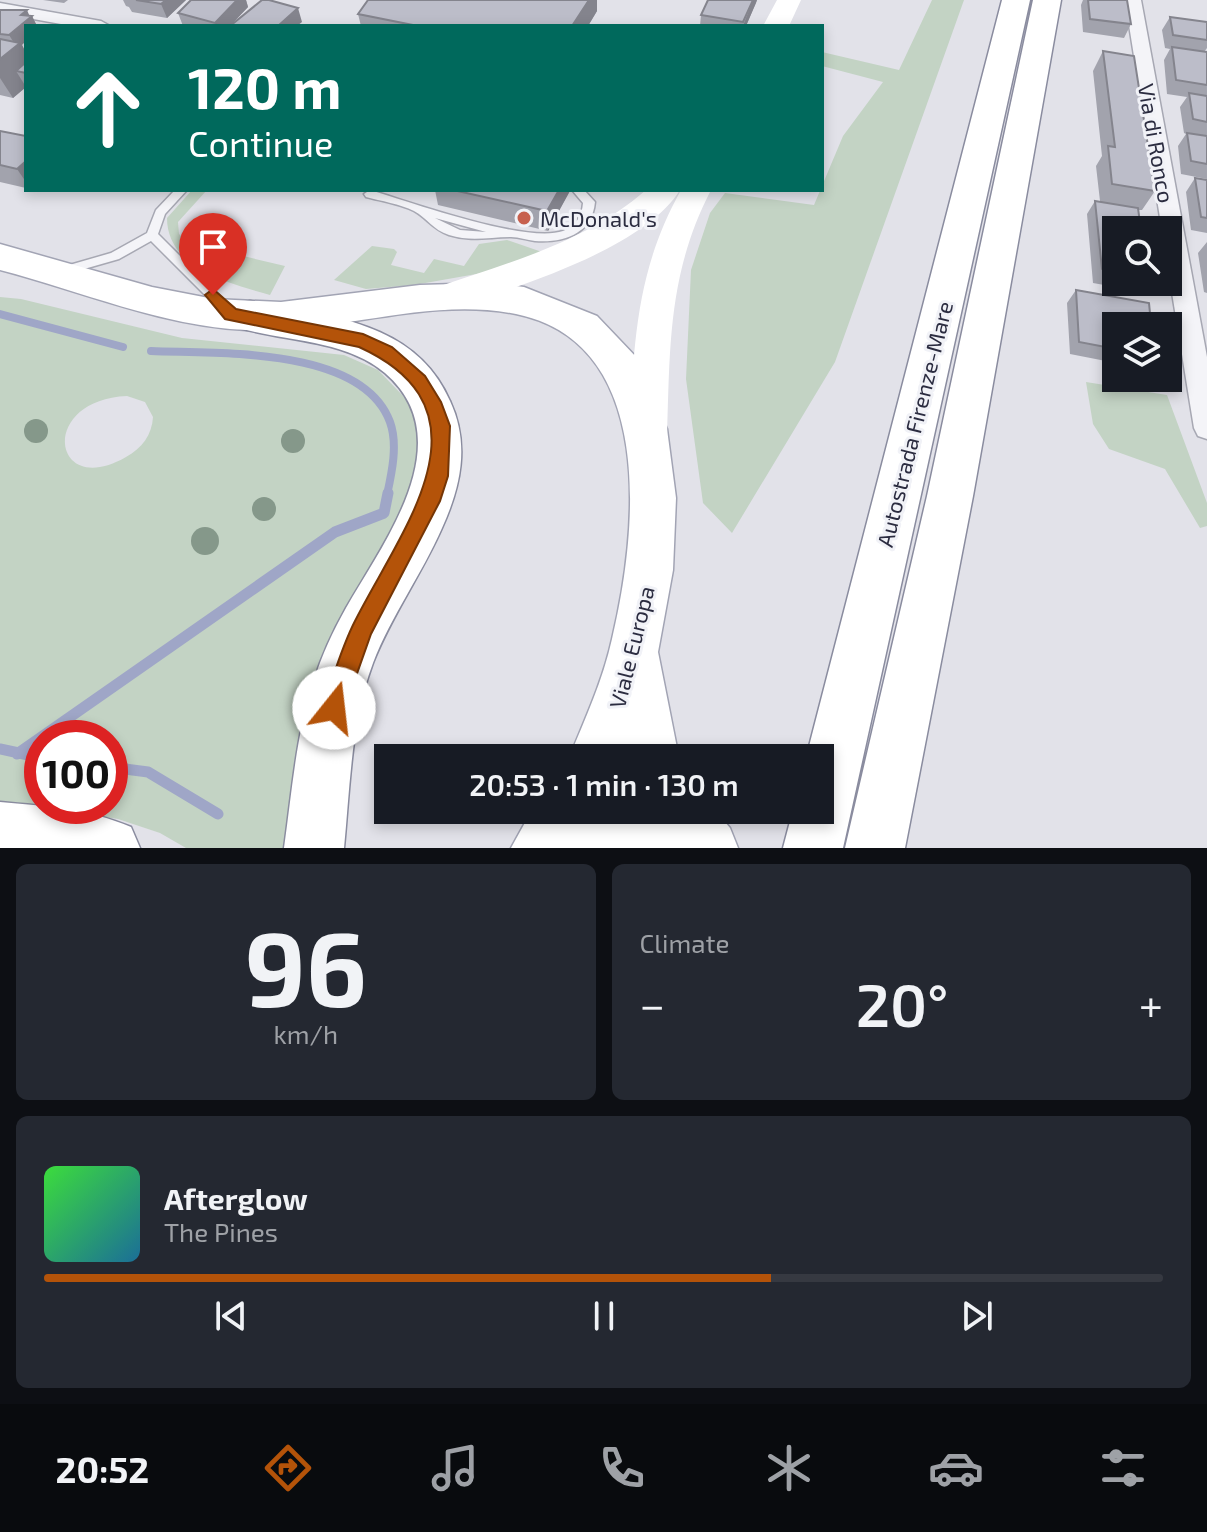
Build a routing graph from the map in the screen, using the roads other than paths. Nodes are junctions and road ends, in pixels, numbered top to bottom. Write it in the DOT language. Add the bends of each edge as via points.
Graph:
graph roads {
  1 [pos="789,0"];
  2 [pos="1016,0"];
  3 [pos="1047,0"];
  4 [pos="1133,0"];
  5 [pos="0,8"];
  6 [pos="90,24"];
  7 [pos="777,24"];
  8 [pos="179,192"];
  9 [pos="580,192"];
  10 [pos="663,192"];
  11 [pos="695,192"];
  12 [pos="370,194"];
  13 [pos="152,235"];
  14 [pos="0,257"];
  15 [pos="59,272"];
  16 [pos="0,287"];
  17 [pos="444,298"];
  18 [pos="147,301"];
  19 [pos="240,315"];
  20 [pos="1199,344"];
  21 [pos="1201,377"];
  22 [pos="1207,428"];
  23 [pos="648,437"];
  24 [pos="635,649"];
  25 [pos="601,744"];
  26 [pos="650,744"];
  27 [pos="555,824"];
  28 [pos="690,824"];
  29 [pos="0,831"];
  30 [pos="110,848"];
  31 [pos="314,848"];
  32 [pos="539,848"];
  33 [pos="581,848"];
  34 [pos="687,848"];
  35 [pos="710,848"];
  36 [pos="813,848"];
  37 [pos="875,848"];
  1 -- 7 [label="main road"];
  2 -- 36 [label="highway, Autostrada Firenze-Mare"];
  3 -- 37 [label="highway, Autostrada Firenze-Mare"];
  4 -- 20 [label="street, Via di Ronco"];
  5 -- 6 [label="street"];
  8 -- 13 [label="lane" via="160,213"];
  9 -- 12 [label="lane" via="589,202 589,215 580,227 550,237 517,232 471,239 430,221 420,209"];
  10 -- 17 [label="main road, Viale Europa" via="618,228 578,250"];
  11 -- 23 [label="main road, Viale Europa" via="666,248 656,285"];
  13 -- 15 [label="lane" via="115,256"];
  13 -- 19 [label="lane"];
  14 -- 15 [label="main road, Viale Europa"];
  15 -- 18 [label="main road, Viale Europa"];
  16 -- 18 [label="main road, Viale Europa"];
  17 -- 19 [label="main road, Viale Europa"];
  17 -- 23 [label="main road, Viale Europa" via="521,300 583,325 600,338 621,368"];
  18 -- 19 [label="main road, Viale Europa"];
  19 -- 31 [label="highway" via="363,341 386,351 419,381 441,426 431,501 368,616 338,691"];
  20 -- 21 [label="street, Via di Ronco"];
  21 -- 22 [label="street, Via di Ronco"];
  23 -- 24 [label="main road, Viale Europa" via="653,540"];
  24 -- 25 [label="main road, Viale Europa"];
  24 -- 26 [label="main road"];
  27 -- 32 [label="main road"];
  28 -- 35 [label="main road"];
  29 -- 30 [label="highway"];
  33 -- 34 [label="main road" via="639,838"];
}
